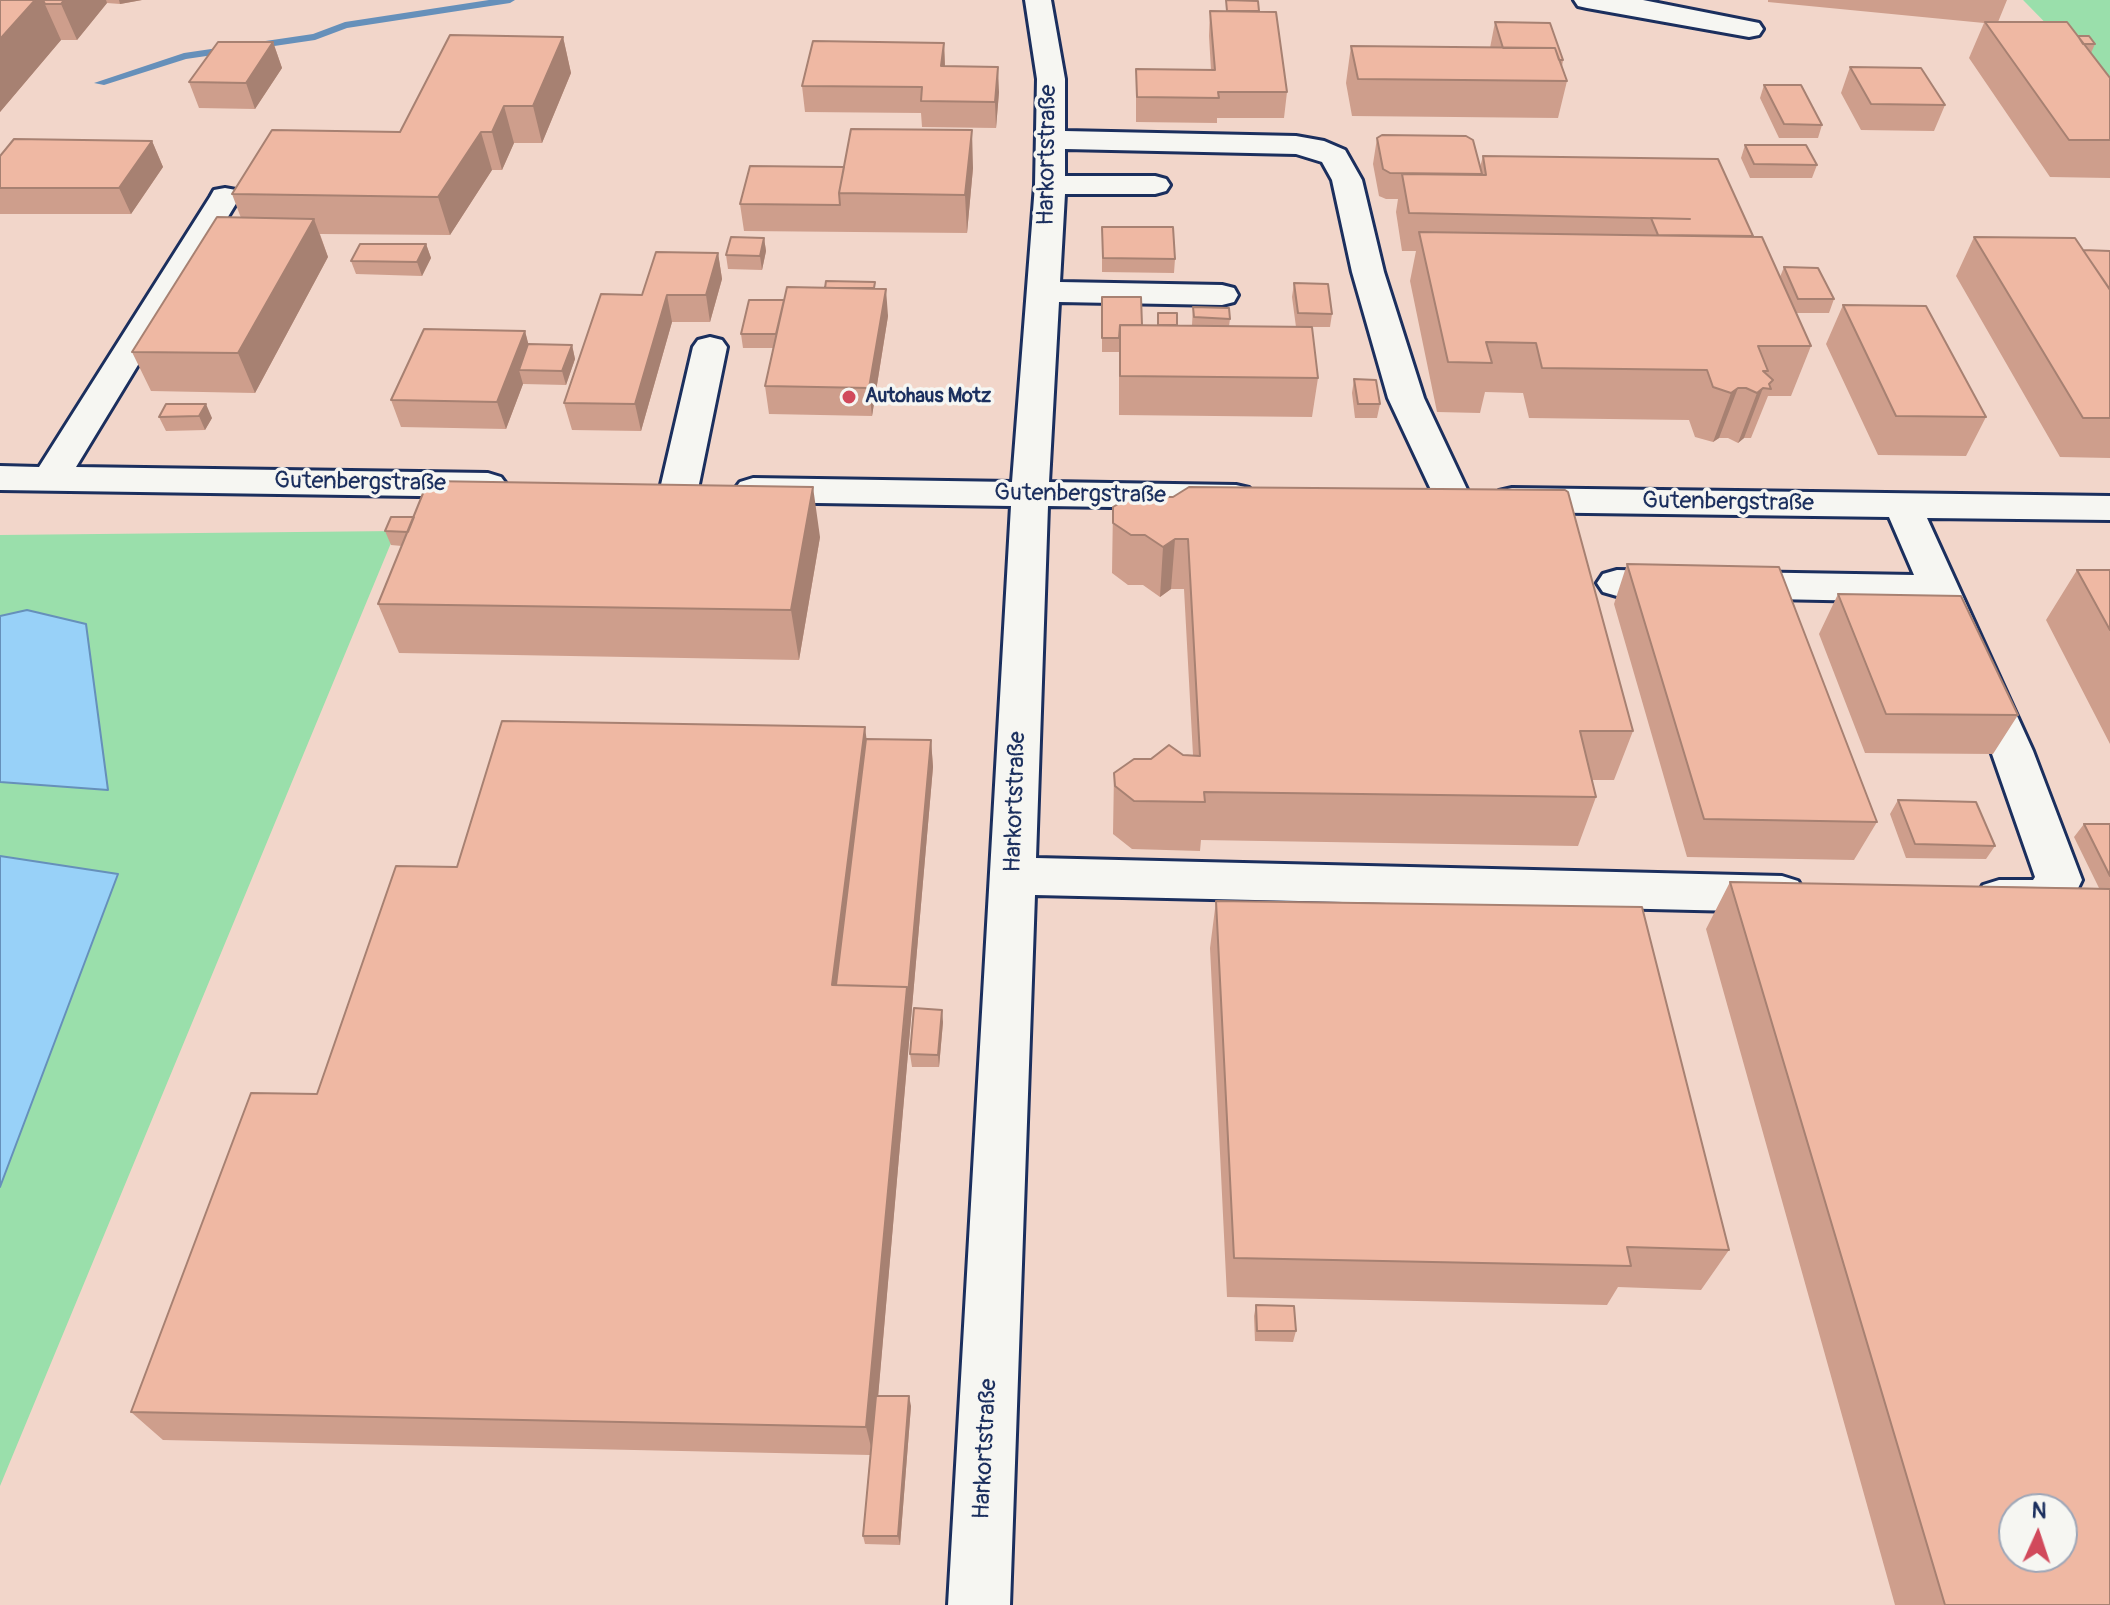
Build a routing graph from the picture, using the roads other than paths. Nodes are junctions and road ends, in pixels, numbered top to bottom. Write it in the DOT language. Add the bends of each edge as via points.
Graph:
graph roads {
  1 [pos="1038,0"];
  2 [pos="1587,0"];
  3 [pos="1749,29"];
  4 [pos="1049,140"];
  5 [pos="1050,185"];
  6 [pos="1155,185"];
  7 [pos="225,197"];
  8 [pos="1043,292"];
  9 [pos="1222,295"];
  10 [pos="710,347"];
  11 [pos="0,478"];
  12 [pos="50,479"];
  13 [pos="520,486"];
  14 [pos="1030,495"];
  15 [pos="1265,497"];
  16 [pos="1903,506"];
  17 [pos="2110,508"];
  18 [pos="1617,583"];
  19 [pos="1940,589"];
  20 [pos="1013,876"];
  21 [pos="1823,895"];
  22 [pos="1966,898"];
  23 [pos="979,1605"];
  1 -- 4 [label="street, Harkortstraße" via="1051,79"];
  2 -- 3 [label="street"];
  4 -- 5 [label="street, Harkortstraße"];
  4 -- 16 [label="street, Gutenbergstraße" via="1296,145 1334,156 1347,180 1368,272 1437,499"];
  5 -- 6 [label="street"];
  5 -- 8 [label="street, Harkortstraße"];
  7 -- 12 [label="street"];
  8 -- 9 [label="street"];
  8 -- 14 [label="street, Harkortstraße"];
  10 -- 14 [label="street, Gutenbergstraße" via="663,488"];
  11 -- 12 [label="street, Gutenbergstraße"];
  12 -- 13 [label="street, Gutenbergstraße"];
  14 -- 15 [label="street, Gutenbergstraße"];
  14 -- 20 [label="street, Harkortstraße"];
  16 -- 17 [label="street, Gutenbergstraße"];
  16 -- 19 [label="street"];
  18 -- 19 [label="street"];
  19 -- 22 [label="street" via="2012,751 2059,880 2045,899"];
  20 -- 21 [label="street"];
  20 -- 23 [label="street, Harkortstraße"];
}
